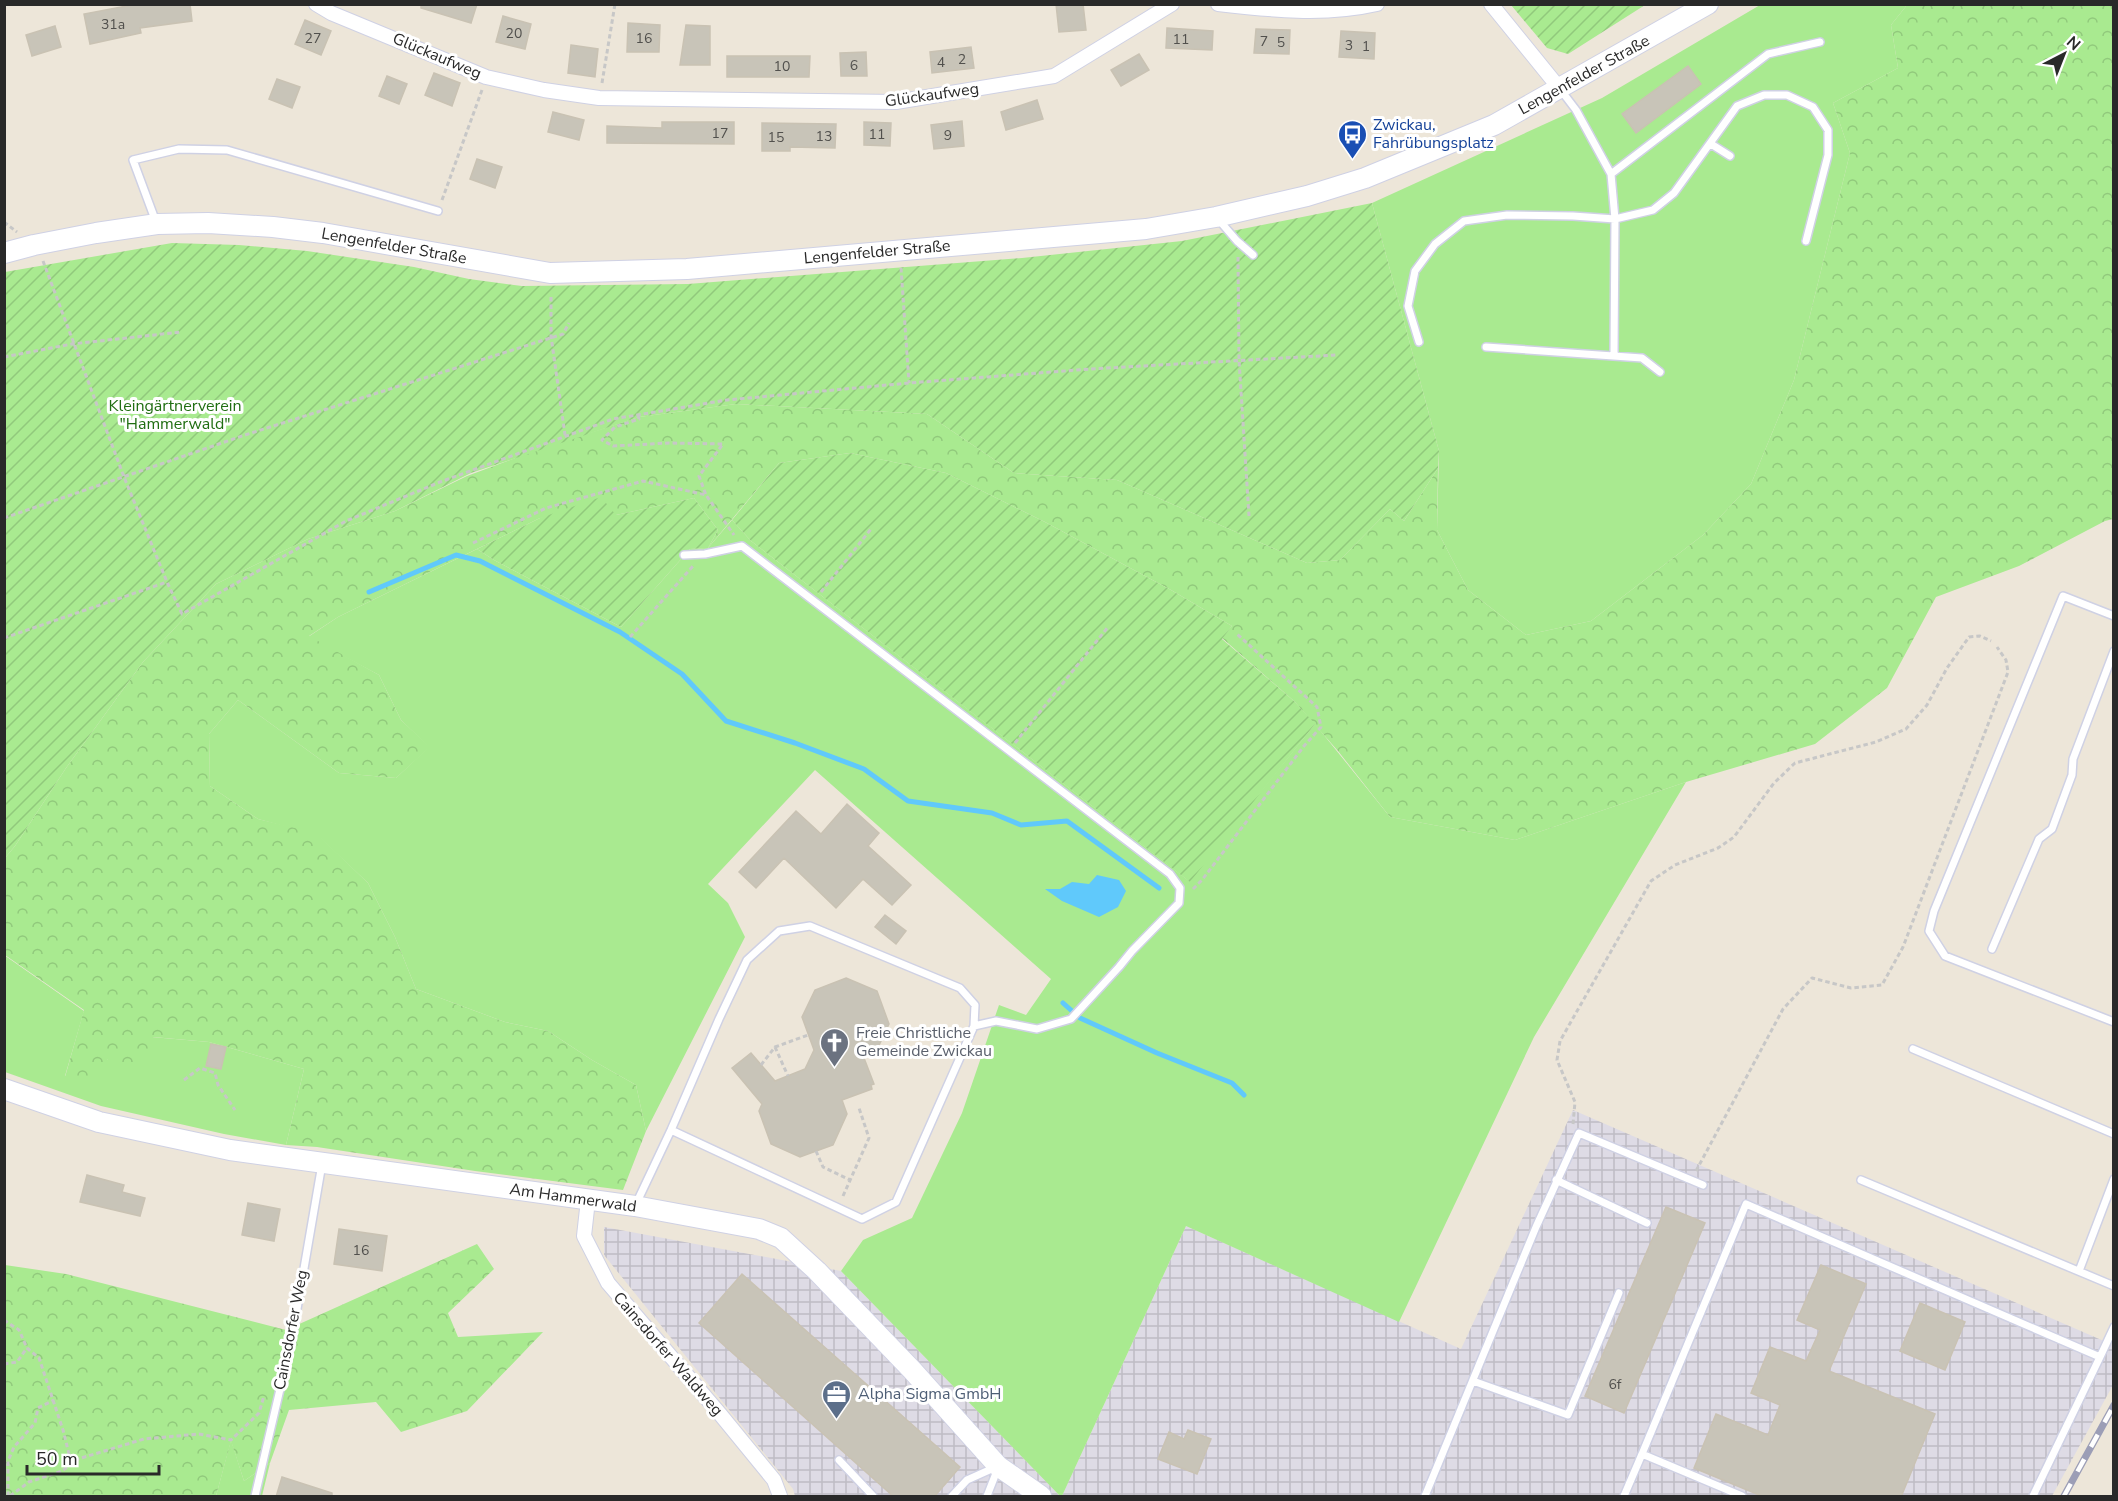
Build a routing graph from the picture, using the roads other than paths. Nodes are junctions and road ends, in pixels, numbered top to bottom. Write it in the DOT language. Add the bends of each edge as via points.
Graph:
graph roads {
  1 [pos="316,4"];
  2 [pos="1172,4"];
  3 [pos="1218,4"];
  4 [pos="1377,4"];
  5 [pos="1491,4"];
  6 [pos="1708,4"];
  7 [pos="1820,42"];
  8 [pos="1560,89"];
  9 [pos="1711,144"];
  10 [pos="1730,156"];
  11 [pos="1611,174"];
  12 [pos="438,211"];
  13 [pos="1216,217"];
  14 [pos="1615,219"];
  15 [pos="157,224"];
  16 [pos="1806,241"];
  17 [pos="4,253"];
  18 [pos="1253,255"];
  19 [pos="1419,342"];
  20 [pos="1486,347"];
  21 [pos="1614,356"];
  22 [pos="1660,372"];
  23 [pos="684,555"];
  24 [pos="2114,616"];
  25 [pos="2114,651"];
  26 [pos="1992,949"];
  27 [pos="2114,1022"];
  28 [pos="974,1026"];
  29 [pos="1913,1049"];
  30 [pos="4,1089"];
  31 [pos="671,1130"];
  32 [pos="2114,1134"];
  33 [pos="322,1162"];
  34 [pos="2114,1179"];
  35 [pos="1556,1180"];
  36 [pos="1862,1180"];
  37 [pos="1703,1185"];
  38 [pos="588,1200"];
  39 [pos="635,1206"];
  40 [pos="1647,1224"];
  41 [pos="2079,1271"];
  42 [pos="2114,1286"];
  43 [pos="1618,1293"];
  44 [pos="2114,1327"];
  45 [pos="2100,1357"];
  46 [pos="1473,1381"];
  47 [pos="1642,1454"];
  48 [pos="839,1460"];
  49 [pos="999,1466"];
  50 [pos="255,1497"];
  51 [pos="780,1497"];
  52 [pos="873,1497"];
  53 [pos="952,1497"];
  54 [pos="987,1497"];
  55 [pos="1041,1497"];
  56 [pos="1425,1497"];
  57 [pos="1624,1497"];
  58 [pos="1742,1497"];
  59 [pos="2033,1497"];
  1 -- 2 [label="street, Glückaufweg" via="486,77 544,90 599,98 884,102 1054,76"];
  3 -- 4 [label="street" via="1317,11"];
  5 -- 8 [label="street"];
  6 -- 8 [label="main road, Lengenfelder Straße"];
  7 -- 11 [label="lane" via="1768,54"];
  8 -- 11 [label="lane"];
  8 -- 13 [label="main road, Lengenfelder Straße" via="1494,125 1365,178"];
  9 -- 10 [label="lane"];
  9 -- 14 [label="lane" via="1674,194 1653,210"];
  9 -- 16 [label="lane" via="1737,106 1764,95 1787,95 1813,107 1828,130 1828,155"];
  11 -- 14 [label="lane"];
  12 -- 15 [label="lane" via="227,150 179,149 133,160"];
  13 -- 15 [label="main road, Lengenfelder Straße" via="1146,229 687,268 550,273 323,233 208,223"];
  13 -- 18 [label="lane"];
  14 -- 19 [label="lane" via="1507,215 1464,221 1435,244 1415,271 1408,306"];
  14 -- 21 [label="lane"];
  15 -- 17 [label="main road, Lengenfelder Straße" via="96,232"];
  20 -- 21 [label="lane"];
  21 -- 22 [label="lane" via="1642,358"];
  23 -- 28 [label="lane" via="742,546 1170,874 1180,888 1179,903 1071,1019 1037,1029 996,1021"];
  24 -- 27 [label="lane" via="2063,596 1929,931 1945,956"];
  25 -- 26 [label="lane" via="2073,759 2072,775 2052,829 2039,839"];
  28 -- 31 [label="lane" via="896,1202 862,1219"];
  28 -- 31 [label="lane" via="975,1005 960,988 810,926 779,931 747,960"];
  29 -- 32 [label="lane"];
  30 -- 33 [label="main road, Am Hammerwald" via="99,1122 230,1150"];
  31 -- 39 [label="lane"];
  33 -- 38 [label="main road, Am Hammerwald"];
  33 -- 50 [label="lane, Cainsdorfer Weg" via="292,1338"];
  34 -- 41 [label="lane"];
  35 -- 37 [label="lane" via="1579,1133"];
  35 -- 40 [label="lane"];
  35 -- 46 [label="lane"];
  36 -- 41 [label="lane"];
  38 -- 39 [label="main road, Am Hammerwald"];
  38 -- 51 [label="street, Cainsdorfer Waldweg" via="584,1236 608,1283 774,1480"];
  39 -- 49 [label="main road, Am Hammerwald" via="759,1229 781,1238 825,1279"];
  41 -- 42 [label="lane"];
  43 -- 46 [label="lane" via="1568,1415"];
  44 -- 45 [label="lane"];
  45 -- 47 [label="lane" via="1746,1204"];
  45 -- 59 [label="lane"];
  46 -- 56 [label="lane"];
  47 -- 57 [label="lane"];
  47 -- 58 [label="lane"];
  48 -- 52 [label="lane"];
  49 -- 53 [label="lane" via="967,1480"];
  49 -- 54 [label="lane"];
  49 -- 55 [label="main road, Am Hammerwald"];
}
